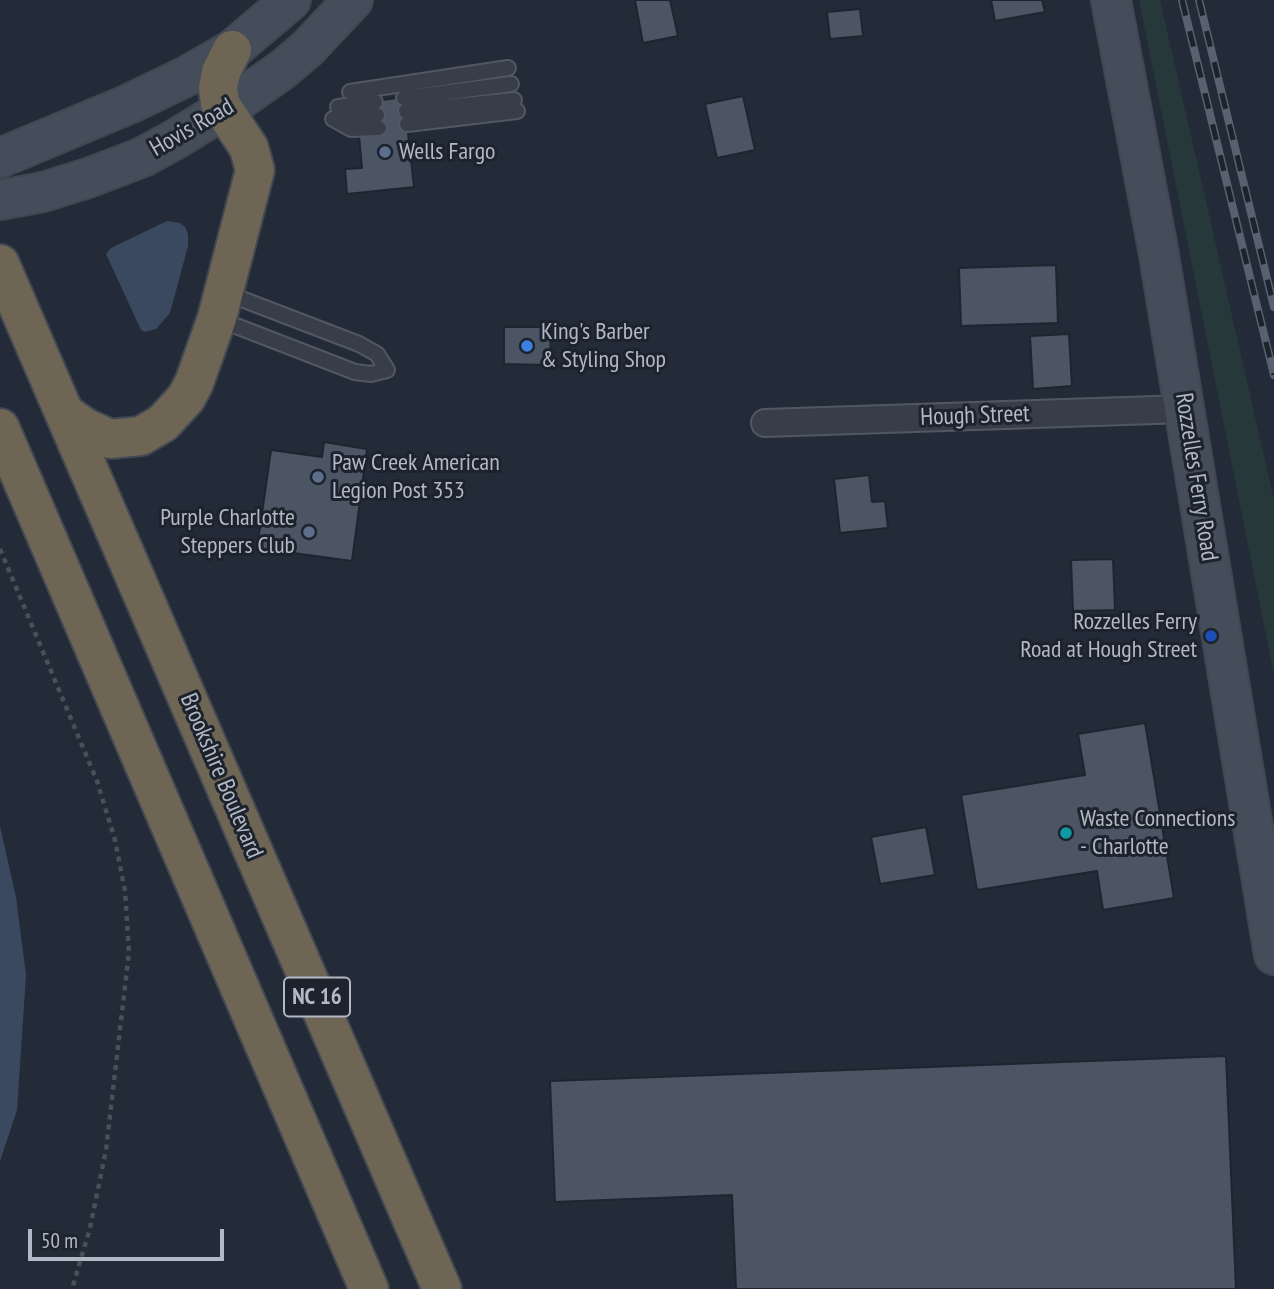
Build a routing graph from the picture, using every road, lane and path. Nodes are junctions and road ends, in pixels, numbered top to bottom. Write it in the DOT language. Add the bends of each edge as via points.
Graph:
graph roads {
  1 [pos="291,0"];
  2 [pos="354,0"];
  3 [pos="1111,0"];
  4 [pos="232,50"];
  5 [pos="508,68"];
  6 [pos="511,84"];
  7 [pos="350,92"];
  8 [pos="516,105"];
  9 [pos="223,111"];
  10 [pos="336,113"];
  11 [pos="0,158"];
  12 [pos="0,200"];
  13 [pos="0,264"];
  14 [pos="220,305"];
  15 [pos="1185,408"];
  16 [pos="66,415"];
  17 [pos="765,423"];
  18 [pos="0,428"];
  19 [pos="0,549"];
  20 [pos="1274,955"];
  21 [pos="72,1289"];
  22 [pos="369,1289"];
  23 [pos="442,1289"];
  1 -- 4 [label="street, Hovis Road"];
  2 -- 9 [label="street, Hovis Road" via="282,71"];
  3 -- 15 [label="street, Rozzelles Ferry Road"];
  4 -- 9 [label="highway" via="218,88"];
  4 -- 11 [label="street, Hovis Road" via="129,104"];
  5 -- 7 [label="lane"];
  6 -- 8 [label="lane" via="406,111"];
  9 -- 12 [label="street, Hovis Road" via="143,157 64,186"];
  9 -- 14 [label="highway" via="249,148 255,170"];
  10 -- 10 [label="lane" via="351,129 377,115"];
  13 -- 16 [label="highway, Brookshire Boulevard / NC 16"];
  14 -- 14 [label="lane" via="355,372 387,370 377,354 359,344"];
  14 -- 16 [label="highway" via="194,383 186,398 153,431 130,439 110,439"];
  15 -- 17 [label="street, Hough Street"];
  15 -- 20 [label="street, Rozzelles Ferry Road"];
  16 -- 23 [label="highway, Brookshire Boulevard / NC 16"];
  18 -- 22 [label="highway, NC 16"];
  19 -- 21 [label="path" via="97,780 125,891 129,952 108,1137"];
}
